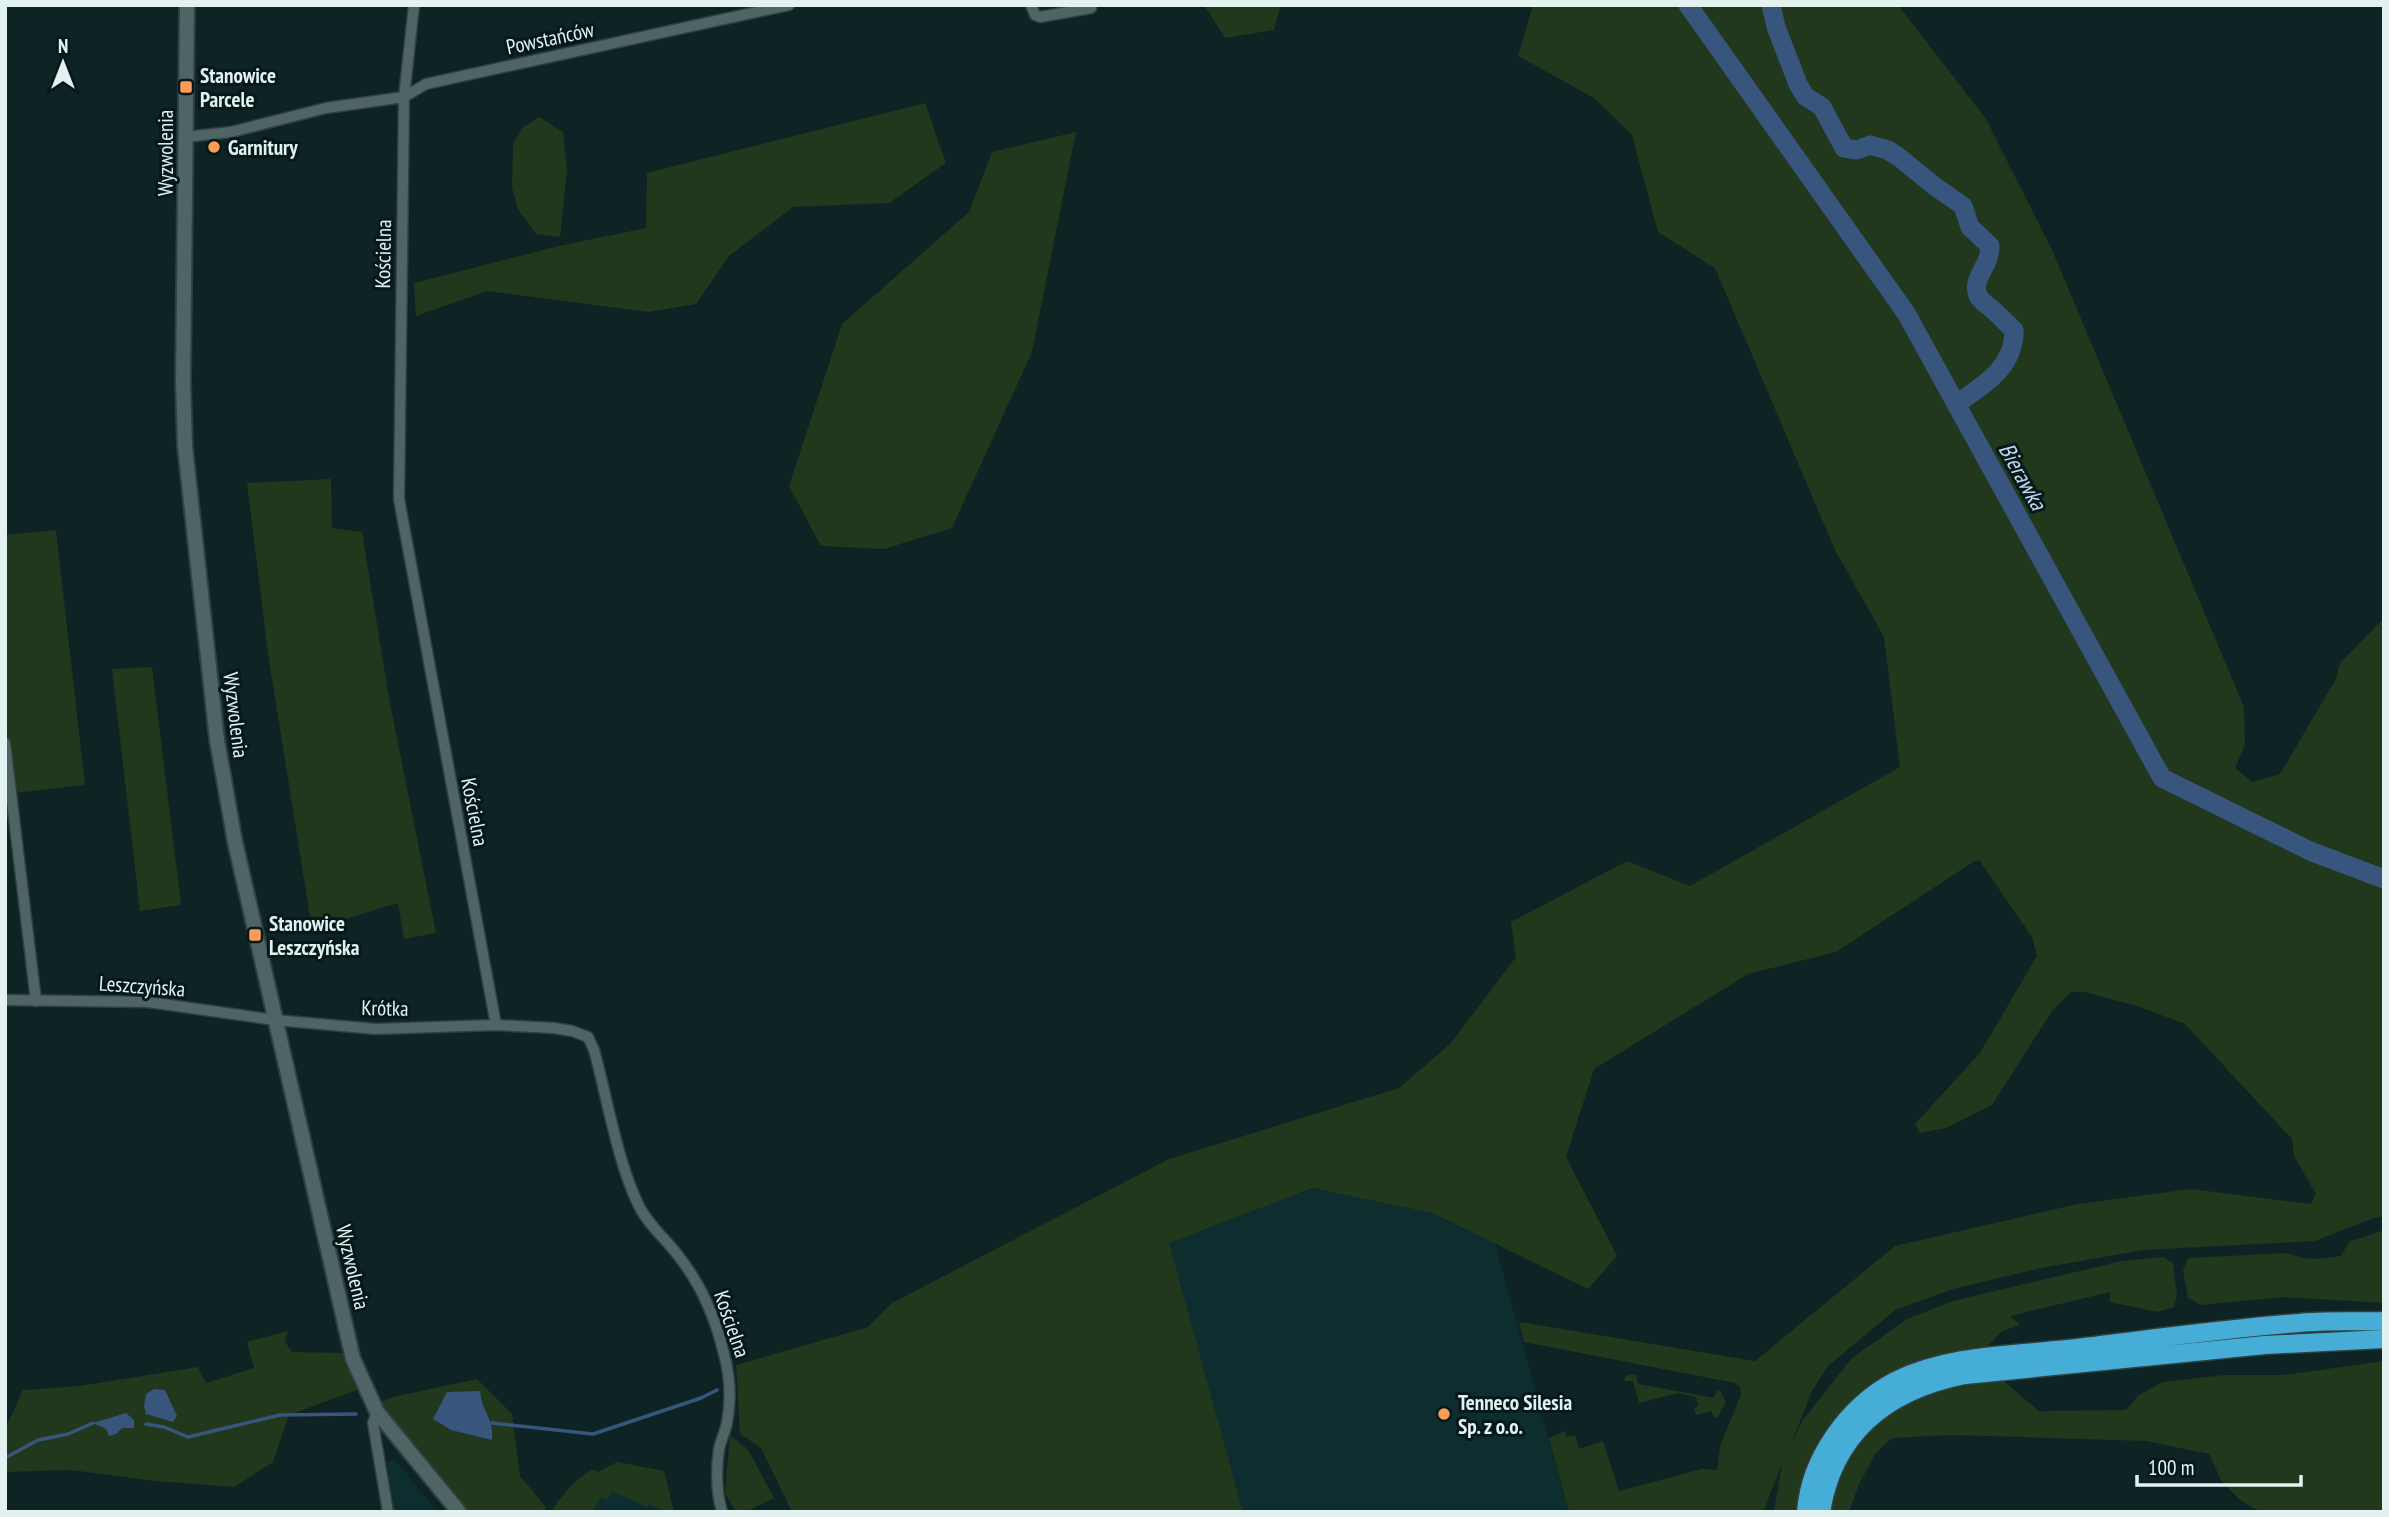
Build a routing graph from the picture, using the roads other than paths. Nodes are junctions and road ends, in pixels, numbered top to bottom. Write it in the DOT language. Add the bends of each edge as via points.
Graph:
graph roads {
  1 [pos="187,5"];
  2 [pos="414,5"];
  3 [pos="789,5"];
  4 [pos="1031,5"];
  5 [pos="1091,8"];
  6 [pos="404,97"];
  7 [pos="185,137"];
  8 [pos="5,743"];
  9 [pos="5,1000"];
  10 [pos="36,1001"];
  11 [pos="275,1020"];
  12 [pos="496,1025"];
  13 [pos="2384,1321"];
  14 [pos="2384,1339"];
  15 [pos="377,1412"];
  16 [pos="388,1512"];
  17 [pos="459,1512"];
  18 [pos="722,1512"];
  19 [pos="1805,1512"];
  20 [pos="1821,1512"];
  1 -- 7 [label="main road, Wyzwolenia"];
  2 -- 6 [label="street, Kościelna"];
  3 -- 6 [label="street, Powstańców" via="426,84"];
  4 -- 5 [label="street" via="1040,17"];
  6 -- 7 [label="street, Powstańców"];
  6 -- 12 [label="street, Kościelna" via="399,499"];
  7 -- 11 [label="main road, Wyzwolenia" via="185,447 217,740"];
  8 -- 10 [label="street"];
  9 -- 10 [label="street, Leszczyńska"];
  10 -- 11 [label="street, Leszczyńska" via="148,1002"];
  11 -- 12 [label="street, Krótka" via="376,1029"];
  11 -- 15 [label="main road, Wyzwolenia" via="353,1359"];
  12 -- 18 [label="street, Kościelna" via="572,1031 588,1037 638,1205 698,1287 724,1353 729,1399 717,1469"];
  13 -- 19 [label="highway" via="2301,1322 2153,1338 1977,1359 1918,1372 1880,1391 1841,1427 1818,1465"];
  14 -- 20 [label="highway" via="2240,1347 1965,1375 1924,1385 1882,1408 1849,1440 1829,1478"];
  15 -- 16 [label="street, Wyzwolenia" via="373,1423"];
  15 -- 17 [label="main road, Wyzwolenia"];
}
